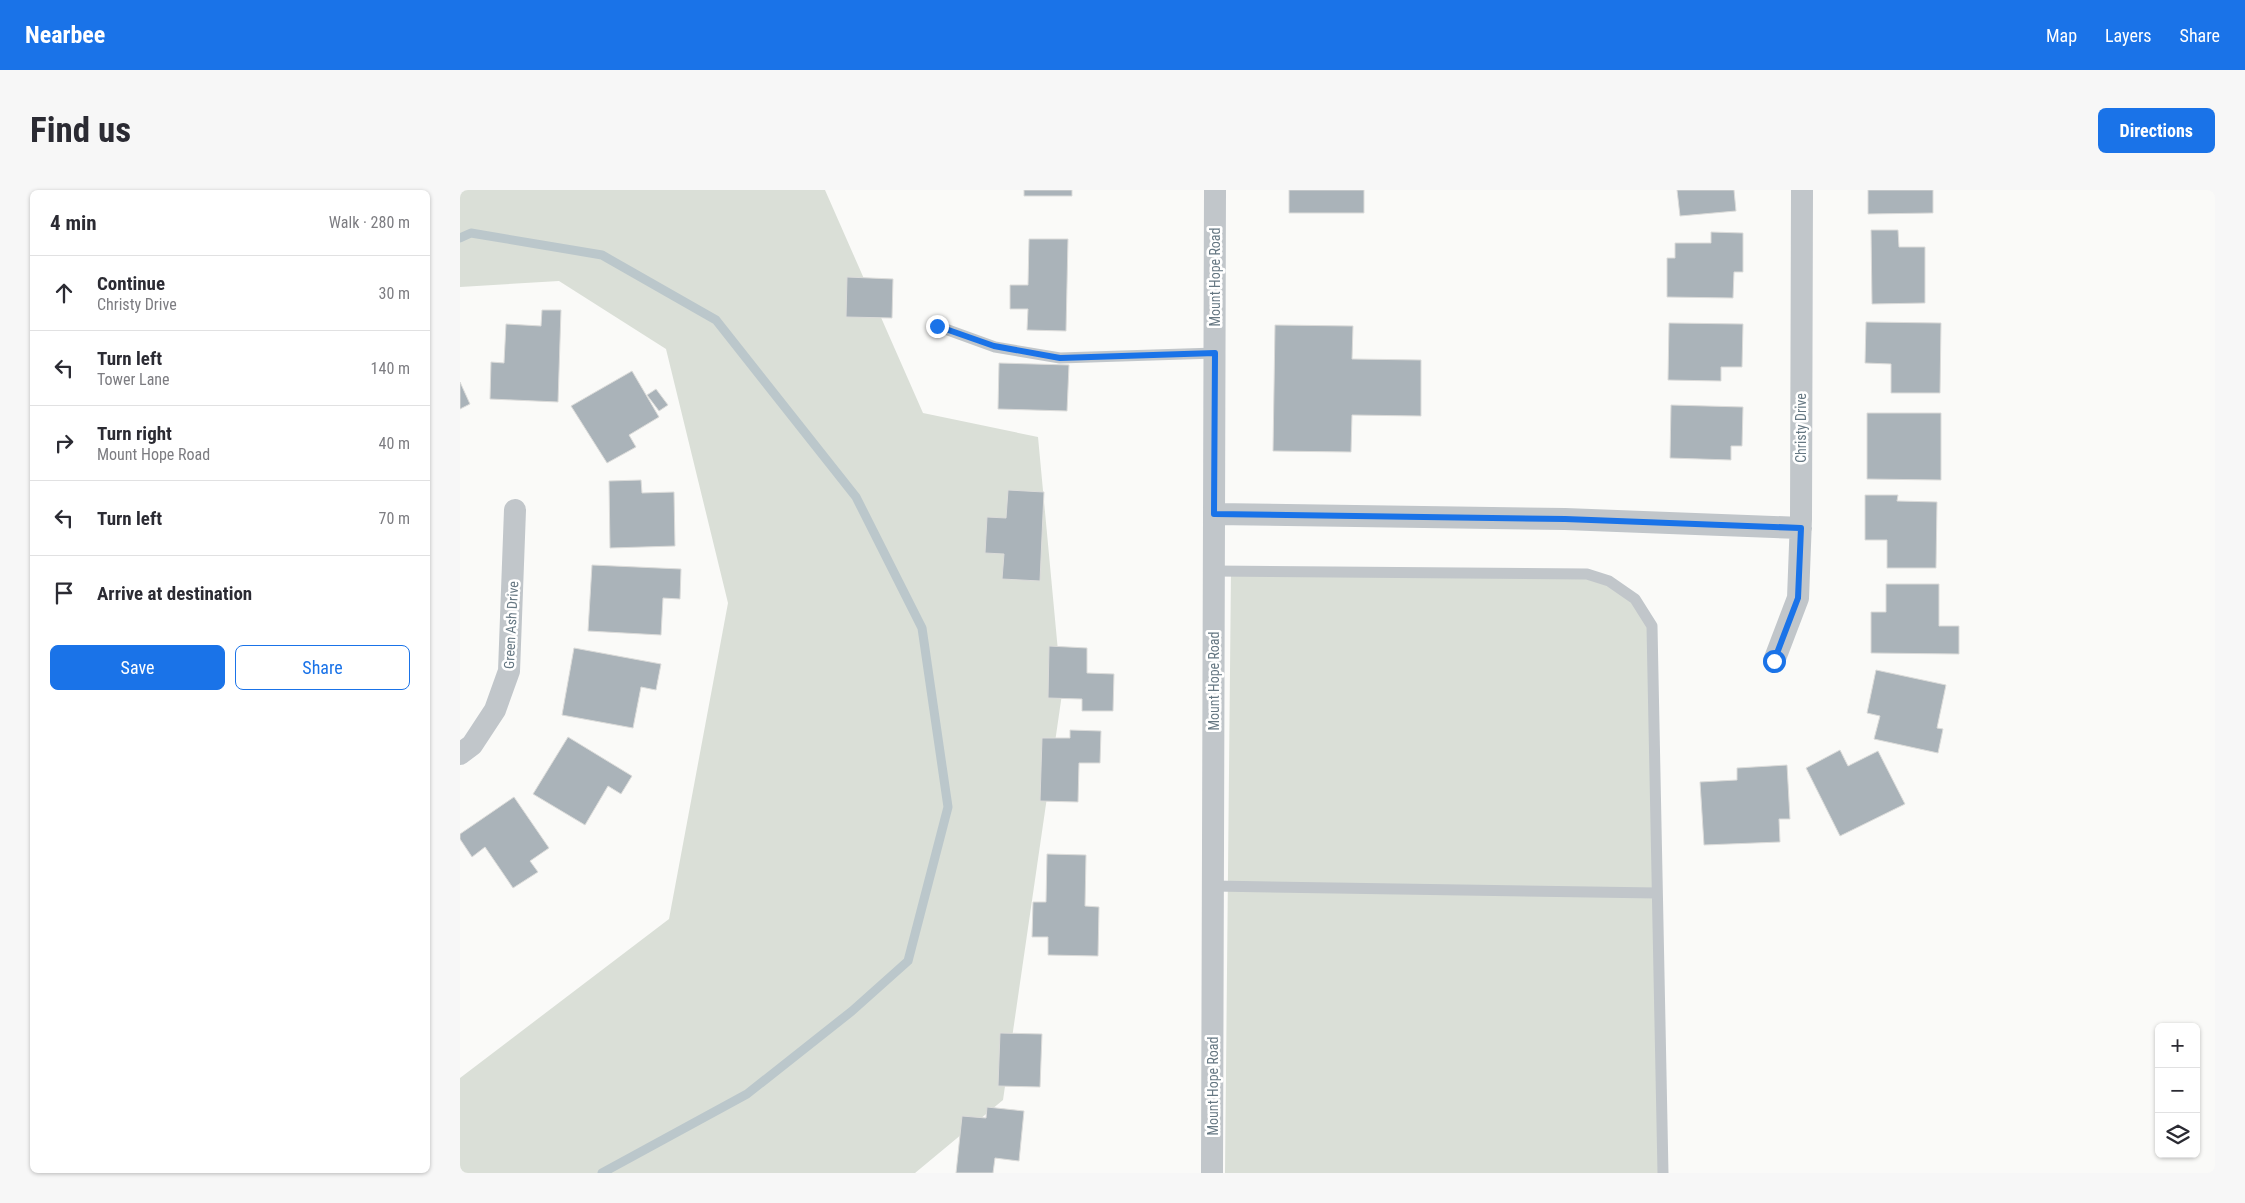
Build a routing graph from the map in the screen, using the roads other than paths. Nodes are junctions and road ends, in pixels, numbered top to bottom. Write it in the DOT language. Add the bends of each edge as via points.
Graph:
graph roads {
  1 [pos="1216,190"];
  2 [pos="1802,190"];
  3 [pos="937,326"];
  4 [pos="1215,353"];
  5 [pos="514,510"];
  6 [pos="1214,514"];
  7 [pos="1801,528"];
  8 [pos="1214,571"];
  9 [pos="1774,661"];
  10 [pos="460,754"];
  11 [pos="1213,886"];
  12 [pos="1657,893"];
  13 [pos="1212,1173"];
  14 [pos="1663,1173"];
  1 -- 4 [label="street, Mount Hope Road"];
  2 -- 7 [label="street, Christy Drive"];
  3 -- 4 [label="lane" via="994,346 1060,358"];
  4 -- 6 [label="street, Mount Hope Road"];
  5 -- 10 [label="street, Green Ash Drive" via="509,671 495,710 472,745"];
  6 -- 7 [label="street" via="1565,519"];
  6 -- 8 [label="street, Mount Hope Road"];
  7 -- 9 [label="street, Christy Drive" via="1798,598"];
  8 -- 11 [label="street, Mount Hope Road"];
  8 -- 12 [label="lane" via="1587,574 1609,581 1635,599 1652,626"];
  11 -- 12 [label="lane"];
  11 -- 13 [label="street, Mount Hope Road"];
  12 -- 14 [label="lane"];
}
